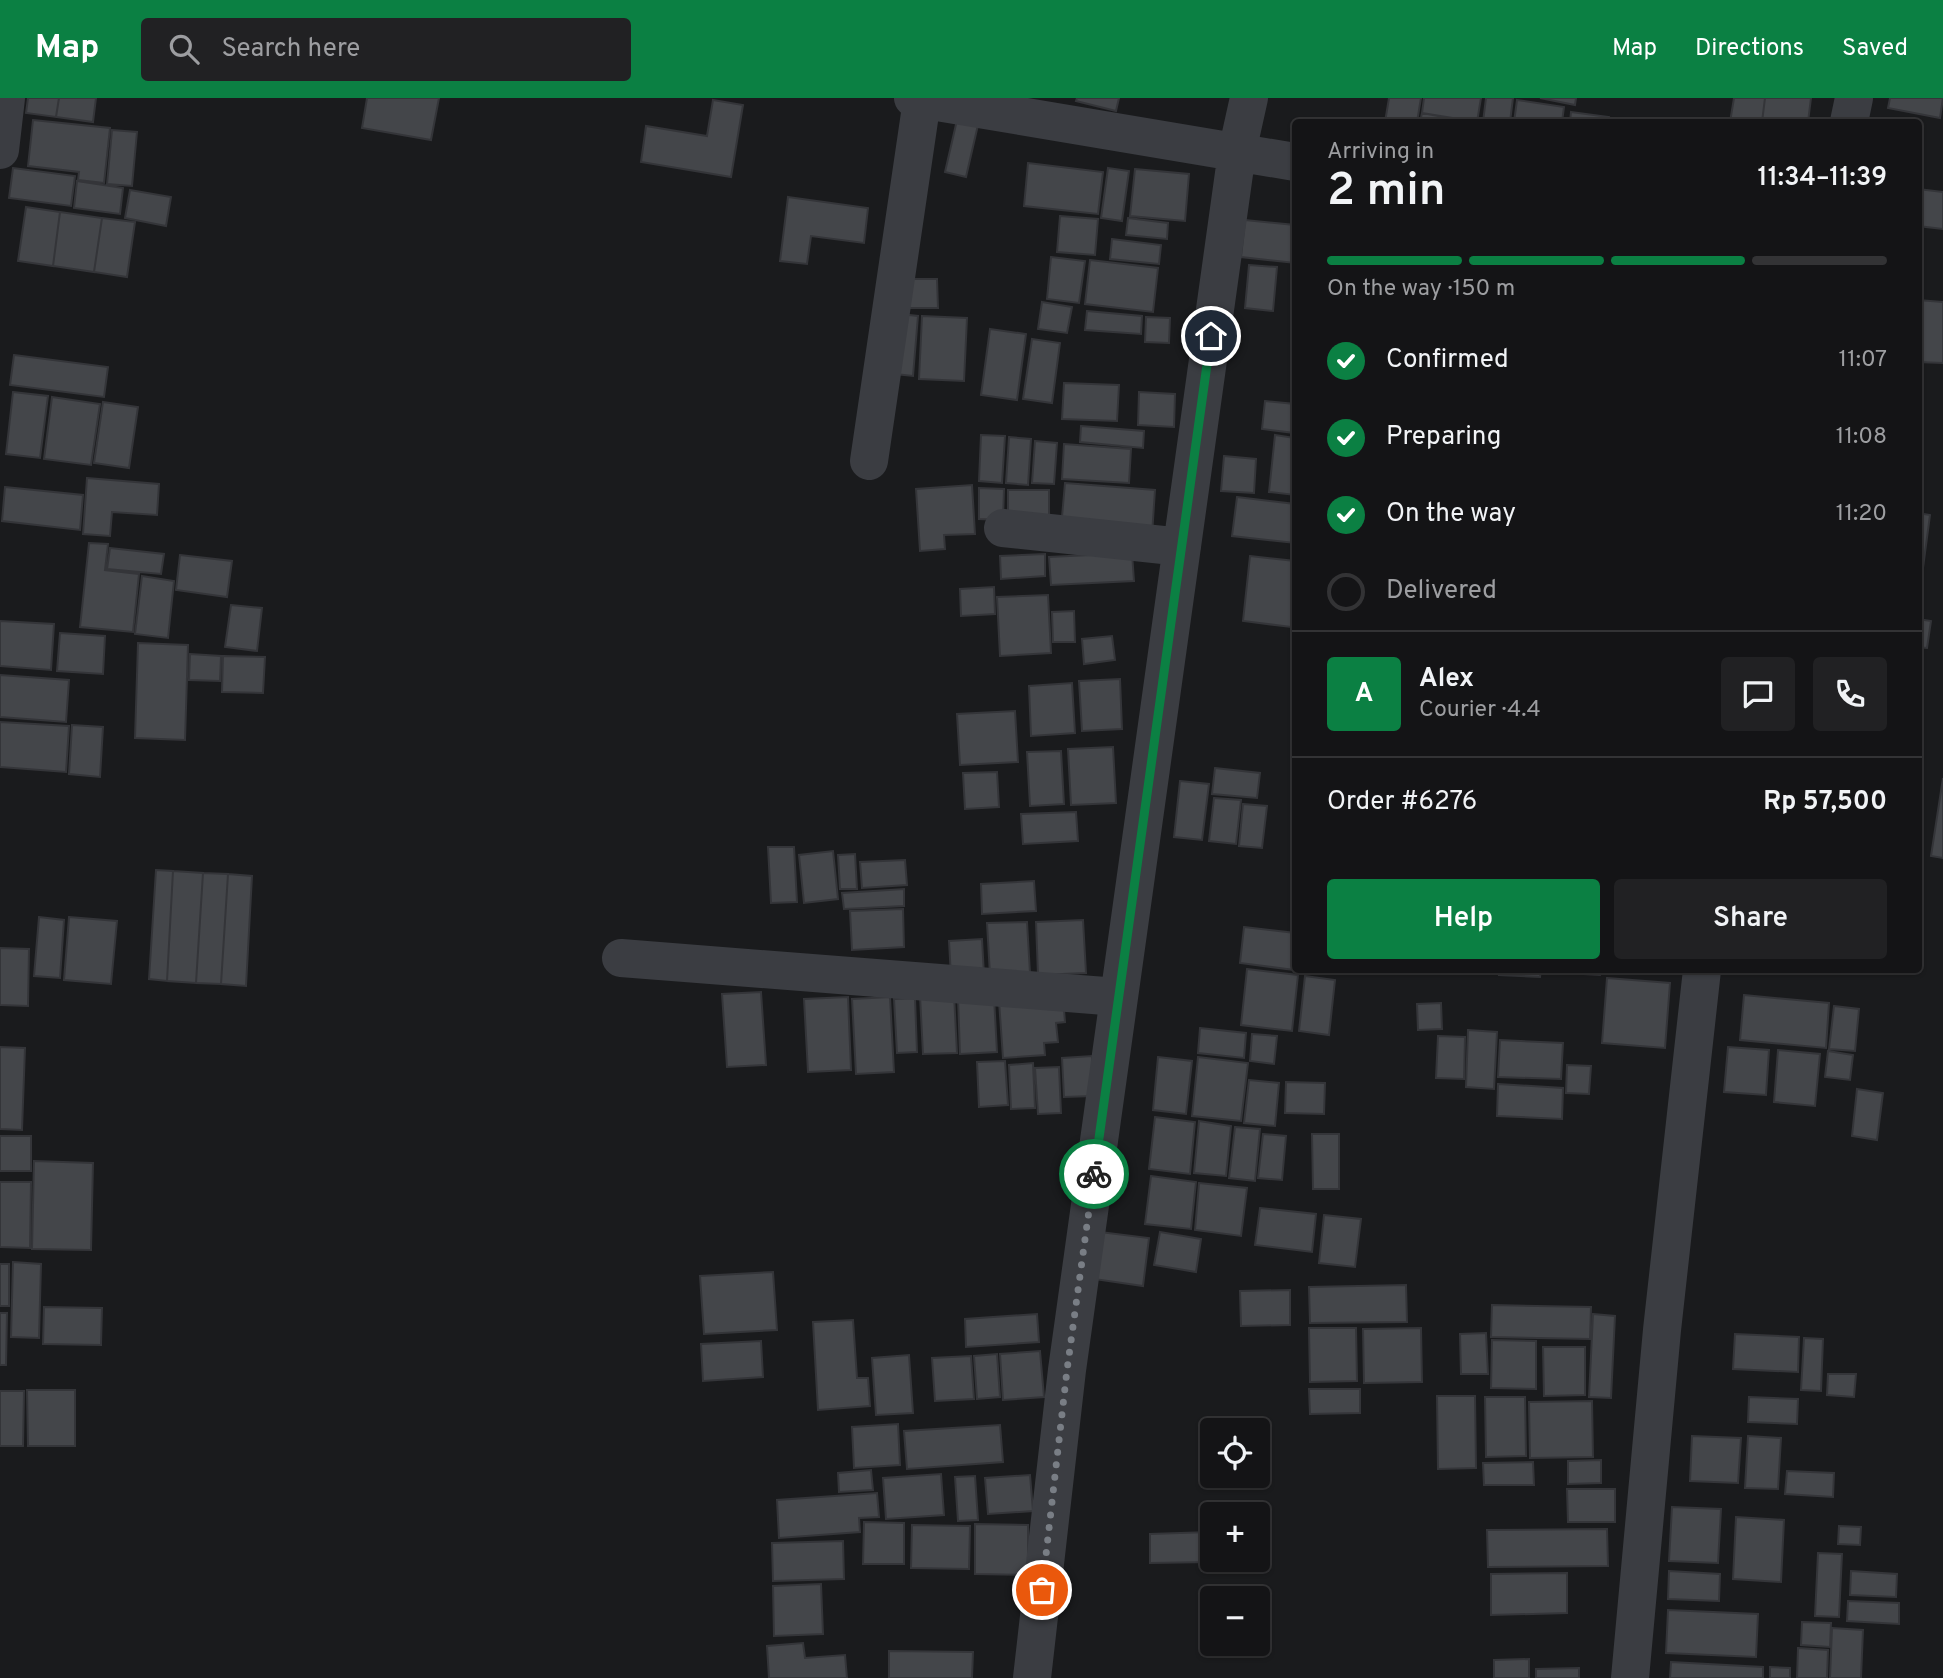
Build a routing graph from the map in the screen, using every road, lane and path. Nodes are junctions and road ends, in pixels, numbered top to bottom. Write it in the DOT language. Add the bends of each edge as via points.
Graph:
graph roads {
  1 [pos="6,98"];
  2 [pos="1249,98"];
  3 [pos="1854,98"];
  4 [pos="917,99"];
  5 [pos="968,103"];
  6 [pos="1850,119"];
  7 [pos="0,150"];
  8 [pos="1237,152"];
  9 [pos="1292,161"];
  10 [pos="869,461"];
  11 [pos="1003,528"];
  12 [pos="1182,547"];
  13 [pos="621,958"];
  14 [pos="1702,973"];
  15 [pos="1118,997"];
  16 [pos="1032,1678"];
  17 [pos="1630,1678"];
  1 -- 7 [label="street"];
  2 -- 8 [label="street"];
  3 -- 6 [label="street"];
  4 -- 5 [label="street"];
  4 -- 10 [label="street"];
  5 -- 8 [label="street"];
  8 -- 9 [label="street"];
  8 -- 12 [label="street"];
  11 -- 12 [label="street"];
  12 -- 15 [label="street"];
  13 -- 15 [label="street"];
  14 -- 17 [label="street"];
  15 -- 16 [label="street" via="1067,1370"];
}
